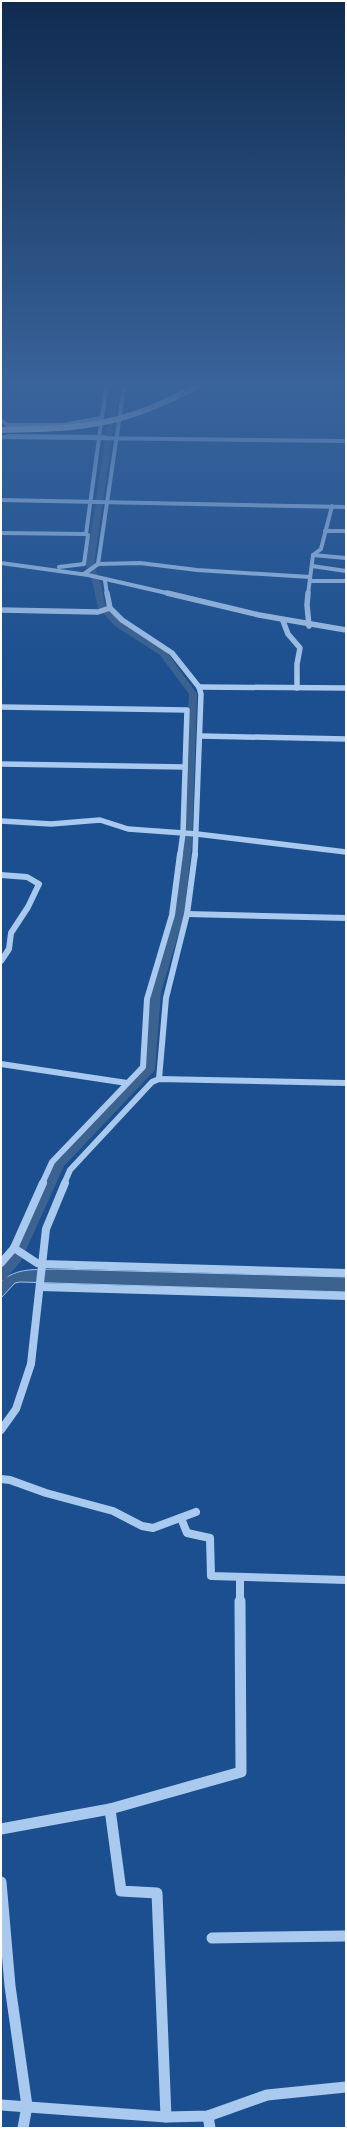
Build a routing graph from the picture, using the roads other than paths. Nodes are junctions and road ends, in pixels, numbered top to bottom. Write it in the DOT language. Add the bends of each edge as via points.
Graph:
graph roads {
  1 [pos="94,486"];
  2 [pos="108,486"];
  3 [pos="1,500"];
  4 [pos="92,501"];
  5 [pos="106,501"];
  6 [pos="332,506"];
  7 [pos="346,506"];
  8 [pos="325,531"];
  9 [pos="346,531"];
  10 [pos="1,533"];
  11 [pos="86,534"];
  12 [pos="313,555"];
  13 [pos="346,558"];
  14 [pos="1,563"];
  15 [pos="96,566"];
  16 [pos="312,566"];
  17 [pos="54,568"];
  18 [pos="346,571"];
  19 [pos="86,572"];
  20 [pos="310,579"];
  21 [pos="105,581"];
  22 [pos="346,581"];
  23 [pos="109,608"];
  24 [pos="1,610"];
  25 [pos="283,621"];
  26 [pos="309,626"];
  27 [pos="346,630"];
  28 [pos="199,687"];
  29 [pos="297,688"];
  30 [pos="346,688"];
  31 [pos="1,707"];
  32 [pos="200,736"];
  33 [pos="346,739"];
  34 [pos="1,764"];
  35 [pos="185,767"];
  36 [pos="1,821"];
  37 [pos="183,833"];
  38 [pos="197,834"];
  39 [pos="346,852"];
  40 [pos="1,875"];
  41 [pos="188,914"];
  42 [pos="346,918"];
  43 [pos="1,961"];
  44 [pos="1,1064"];
  45 [pos="159,1079"];
  46 [pos="127,1083"];
  47 [pos="346,1083"];
  48 [pos="14,1248"];
  49 [pos="1,1263"];
  50 [pos="43,1264"];
  51 [pos="346,1273"];
  52 [pos="40,1287"];
  53 [pos="346,1296"];
  54 [pos="1,1430"];
  55 [pos="1,1479"];
  56 [pos="196,1512"];
  57 [pos="181,1518"];
  58 [pos="240,1577"];
  59 [pos="346,1580"];
  60 [pos="110,1809"];
  61 [pos="1,1829"];
  62 [pos="1,1882"];
  63 [pos="1,1888"];
  64 [pos="346,1936"];
  65 [pos="212,1938"];
  66 [pos="346,2087"];
  67 [pos="1,2105"];
  68 [pos="27,2106"];
  69 [pos="166,2117"];
  70 [pos="209,2122"];
  71 [pos="23,2128"];
  1 -- 4 [label="street"];
  2 -- 5 [label="street"];
  3 -- 4 [label="street"];
  4 -- 5 [label="street"];
  4 -- 11 [label="street"];
  5 -- 6 [label="street"];
  5 -- 15 [label="street"];
  6 -- 7 [label="street"];
  6 -- 8 [label="street"];
  8 -- 9 [label="street"];
  8 -- 12 [label="street" via="321,549"];
  10 -- 11 [label="street"];
  11 -- 17 [label="street" via="88,535 84,564"];
  12 -- 13 [label="street"];
  12 -- 16 [label="street"];
  14 -- 17 [label="street"];
  15 -- 19 [label="street"];
  15 -- 20 [label="street" via="140,563"];
  16 -- 18 [label="street"];
  16 -- 20 [label="street"];
  17 -- 19 [label="street"];
  19 -- 25 [label="street"];
  20 -- 22 [label="street"];
  20 -- 26 [label="street" via="306,605"];
  21 -- 23 [label="street"];
  23 -- 24 [label="street" via="100,611"];
  23 -- 28 [label="street" via="122,620 172,653"];
  25 -- 26 [label="street"];
  25 -- 29 [label="street" via="288,634 300,648"];
  26 -- 27 [label="street"];
  28 -- 29 [label="street"];
  28 -- 32 [label="street"];
  29 -- 30 [label="street"];
  31 -- 35 [label="street" via="187,710"];
  32 -- 33 [label="street"];
  32 -- 38 [label="street"];
  34 -- 35 [label="street"];
  35 -- 37 [label="street"];
  36 -- 37 [label="street" via="51,824 100,820 128,829"];
  37 -- 38 [label="street"];
  37 -- 46 [label="street" via="172,915 147,999 143,1066"];
  38 -- 39 [label="street"];
  38 -- 41 [label="street"];
  40 -- 43 [label="street" via="29,877 39,884 11,933 9,949"];
  41 -- 42 [label="street"];
  41 -- 45 [label="street" via="168,986"];
  44 -- 46 [label="street"];
  45 -- 47 [label="street"];
  45 -- 50 [label="street" via="152,1082 70,1170 46,1229"];
  46 -- 48 [label="street" via="52,1162"];
  48 -- 49 [label="street"];
  48 -- 50 [label="street"];
  50 -- 51 [label="street"];
  50 -- 52 [label="street"];
  52 -- 53 [label="street"];
  52 -- 54 [label="street" via="31,1364 16,1409"];
  55 -- 57 [label="street" via="113,1511 142,1526 153,1528"];
  56 -- 57 [label="street"];
  57 -- 58 [label="street" via="186,1533 210,1538 211,1576"];
  58 -- 59 [label="street"];
  58 -- 60 [label="street" via="241,1772"];
  60 -- 61 [label="street"];
  60 -- 69 [label="street" via="121,1891 157,1893"];
  62 -- 63 [label="street"];
  63 -- 68 [label="street" via="10,1986"];
  64 -- 65 [label="street"];
  66 -- 70 [label="street" via="266,2096"];
  67 -- 68 [label="street"];
  68 -- 69 [label="street"];
  68 -- 71 [label="street"];
  69 -- 70 [label="street"];
}
